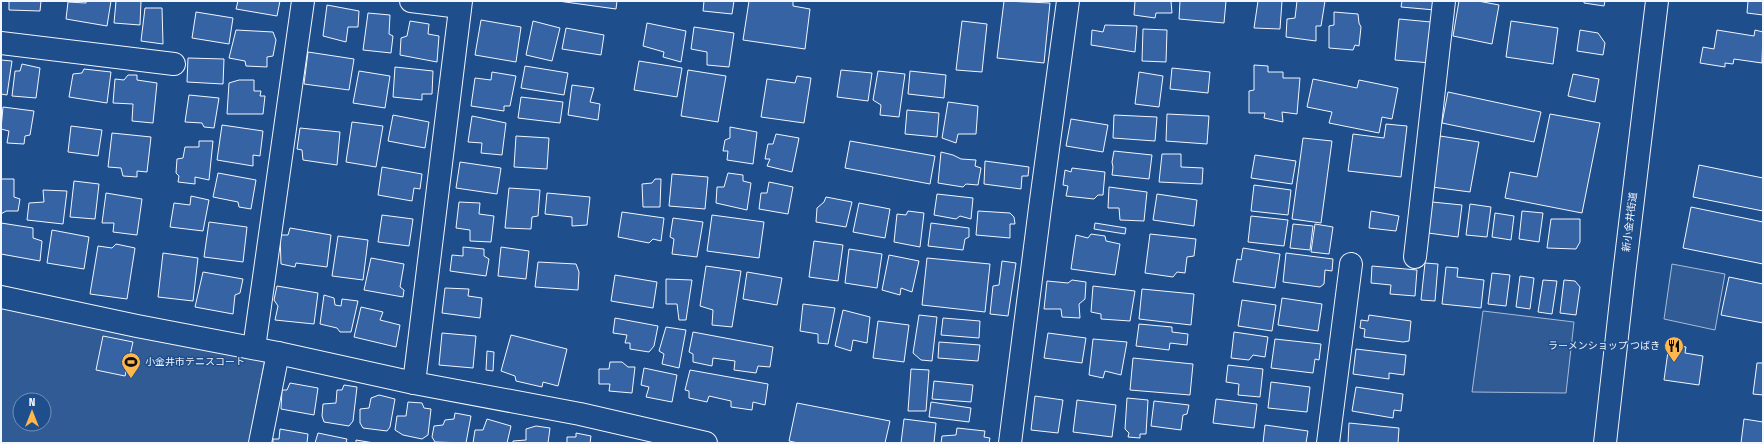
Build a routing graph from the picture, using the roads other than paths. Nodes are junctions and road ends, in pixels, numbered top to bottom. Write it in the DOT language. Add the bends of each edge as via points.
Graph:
graph roads {
  1 [pos="303,1"];
  2 [pos="410,1"];
  3 [pos="1068,1"];
  4 [pos="1444,1"];
  5 [pos="1657,1"];
  6 [pos="461,4"];
  7 [pos="1,43"];
  8 [pos="174,64"];
  9 [pos="1415,257"];
  10 [pos="1351,264"];
  11 [pos="1,298"];
  12 [pos="254,348"];
  13 [pos="278,353"];
  14 [pos="414,383"];
  15 [pos="699,442"];
  16 [pos="260,443"];
  17 [pos="1010,443"];
  18 [pos="1328,443"];
  19 [pos="1605,443"];
  1 -- 12 [label="street"];
  2 -- 6 [label="street"];
  3 -- 17 [label="street"];
  4 -- 9 [label="street"];
  5 -- 19 [label="street, 新小金井街道"];
  6 -- 14 [label="street"];
  7 -- 8 [label="street"];
  10 -- 18 [label="street"];
  11 -- 12 [label="street"];
  12 -- 13 [label="street"];
  13 -- 14 [label="street"];
  13 -- 16 [label="street"];
  14 -- 15 [label="street" via="580,414"];
}
